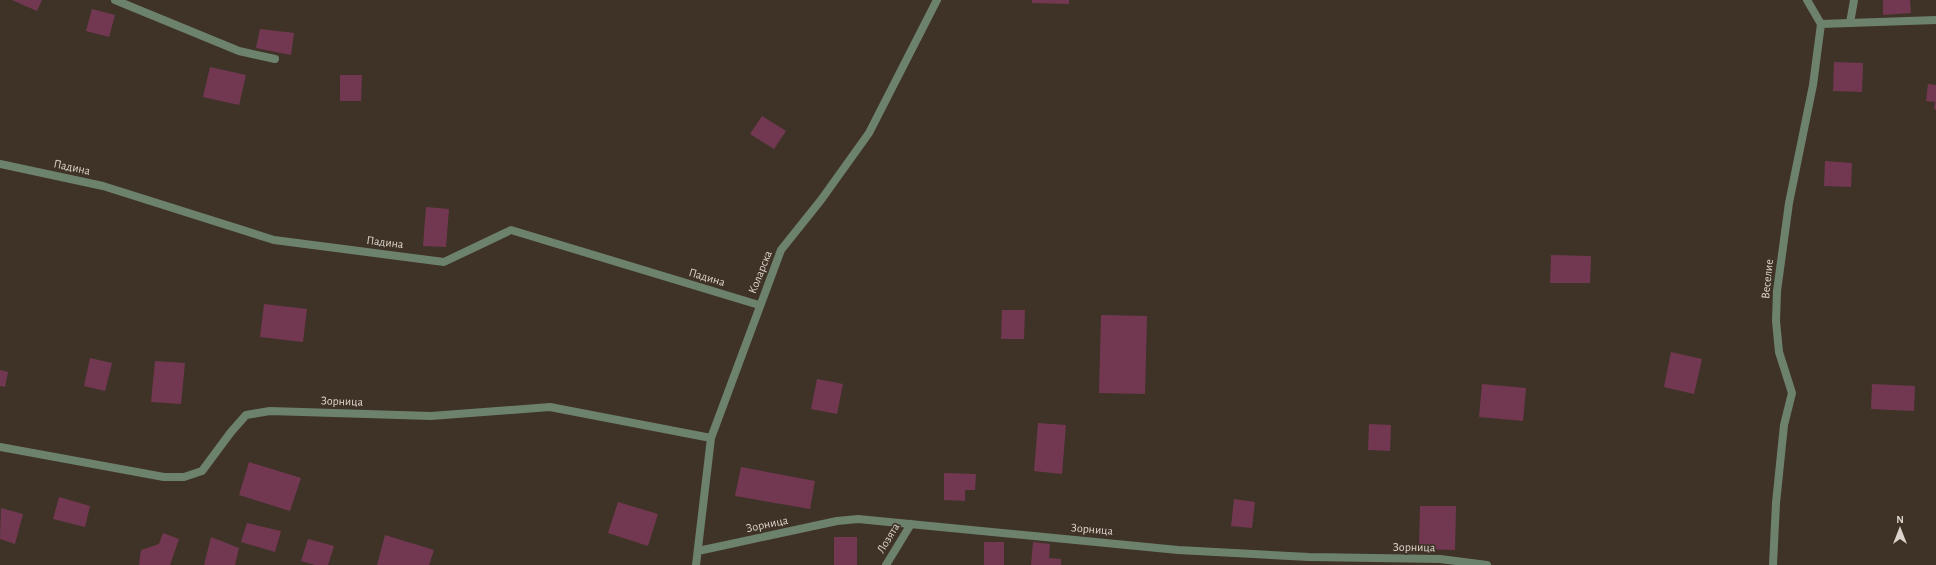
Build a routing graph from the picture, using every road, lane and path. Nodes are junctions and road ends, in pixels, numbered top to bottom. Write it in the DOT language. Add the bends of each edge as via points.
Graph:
graph roads {
  1 [pos="115,0"];
  2 [pos="937,0"];
  3 [pos="1807,0"];
  4 [pos="1854,0"];
  5 [pos="1936,20"];
  6 [pos="1850,23"];
  7 [pos="1821,24"];
  8 [pos="275,60"];
  9 [pos="0,164"];
  10 [pos="759,305"];
  11 [pos="712,438"];
  12 [pos="0,447"];
  13 [pos="911,524"];
  14 [pos="698,551"];
  15 [pos="696,565"];
  16 [pos="886,565"];
  17 [pos="1487,565"];
  18 [pos="1773,565"];
  1 -- 8 [label="street" via="240,51"];
  2 -- 10 [label="street, Коларска" via="870,133 781,250"];
  3 -- 7 [label="street"];
  4 -- 6 [label="street"];
  5 -- 6 [label="street"];
  6 -- 7 [label="street"];
  7 -- 18 [label="street, Веселие" via="1813,85 1789,203 1777,291 1779,352 1792,393 1784,425"];
  9 -- 10 [label="street, Падина" via="103,186 274,240 444,262 512,230"];
  10 -- 11 [label="street, Коларска"];
  11 -- 12 [label="street, Зорница" via="550,407 431,416 270,410 246,415 202,471 184,477 164,477"];
  11 -- 14 [label="street, Коларска"];
  13 -- 14 [label="street, Зорница" via="858,519 837,521"];
  13 -- 16 [label="street, Лозята"];
  13 -- 17 [label="street, Зорница" via="1178,550 1309,557 1440,559"];
  14 -- 15 [label="street, Коларска"];
}
